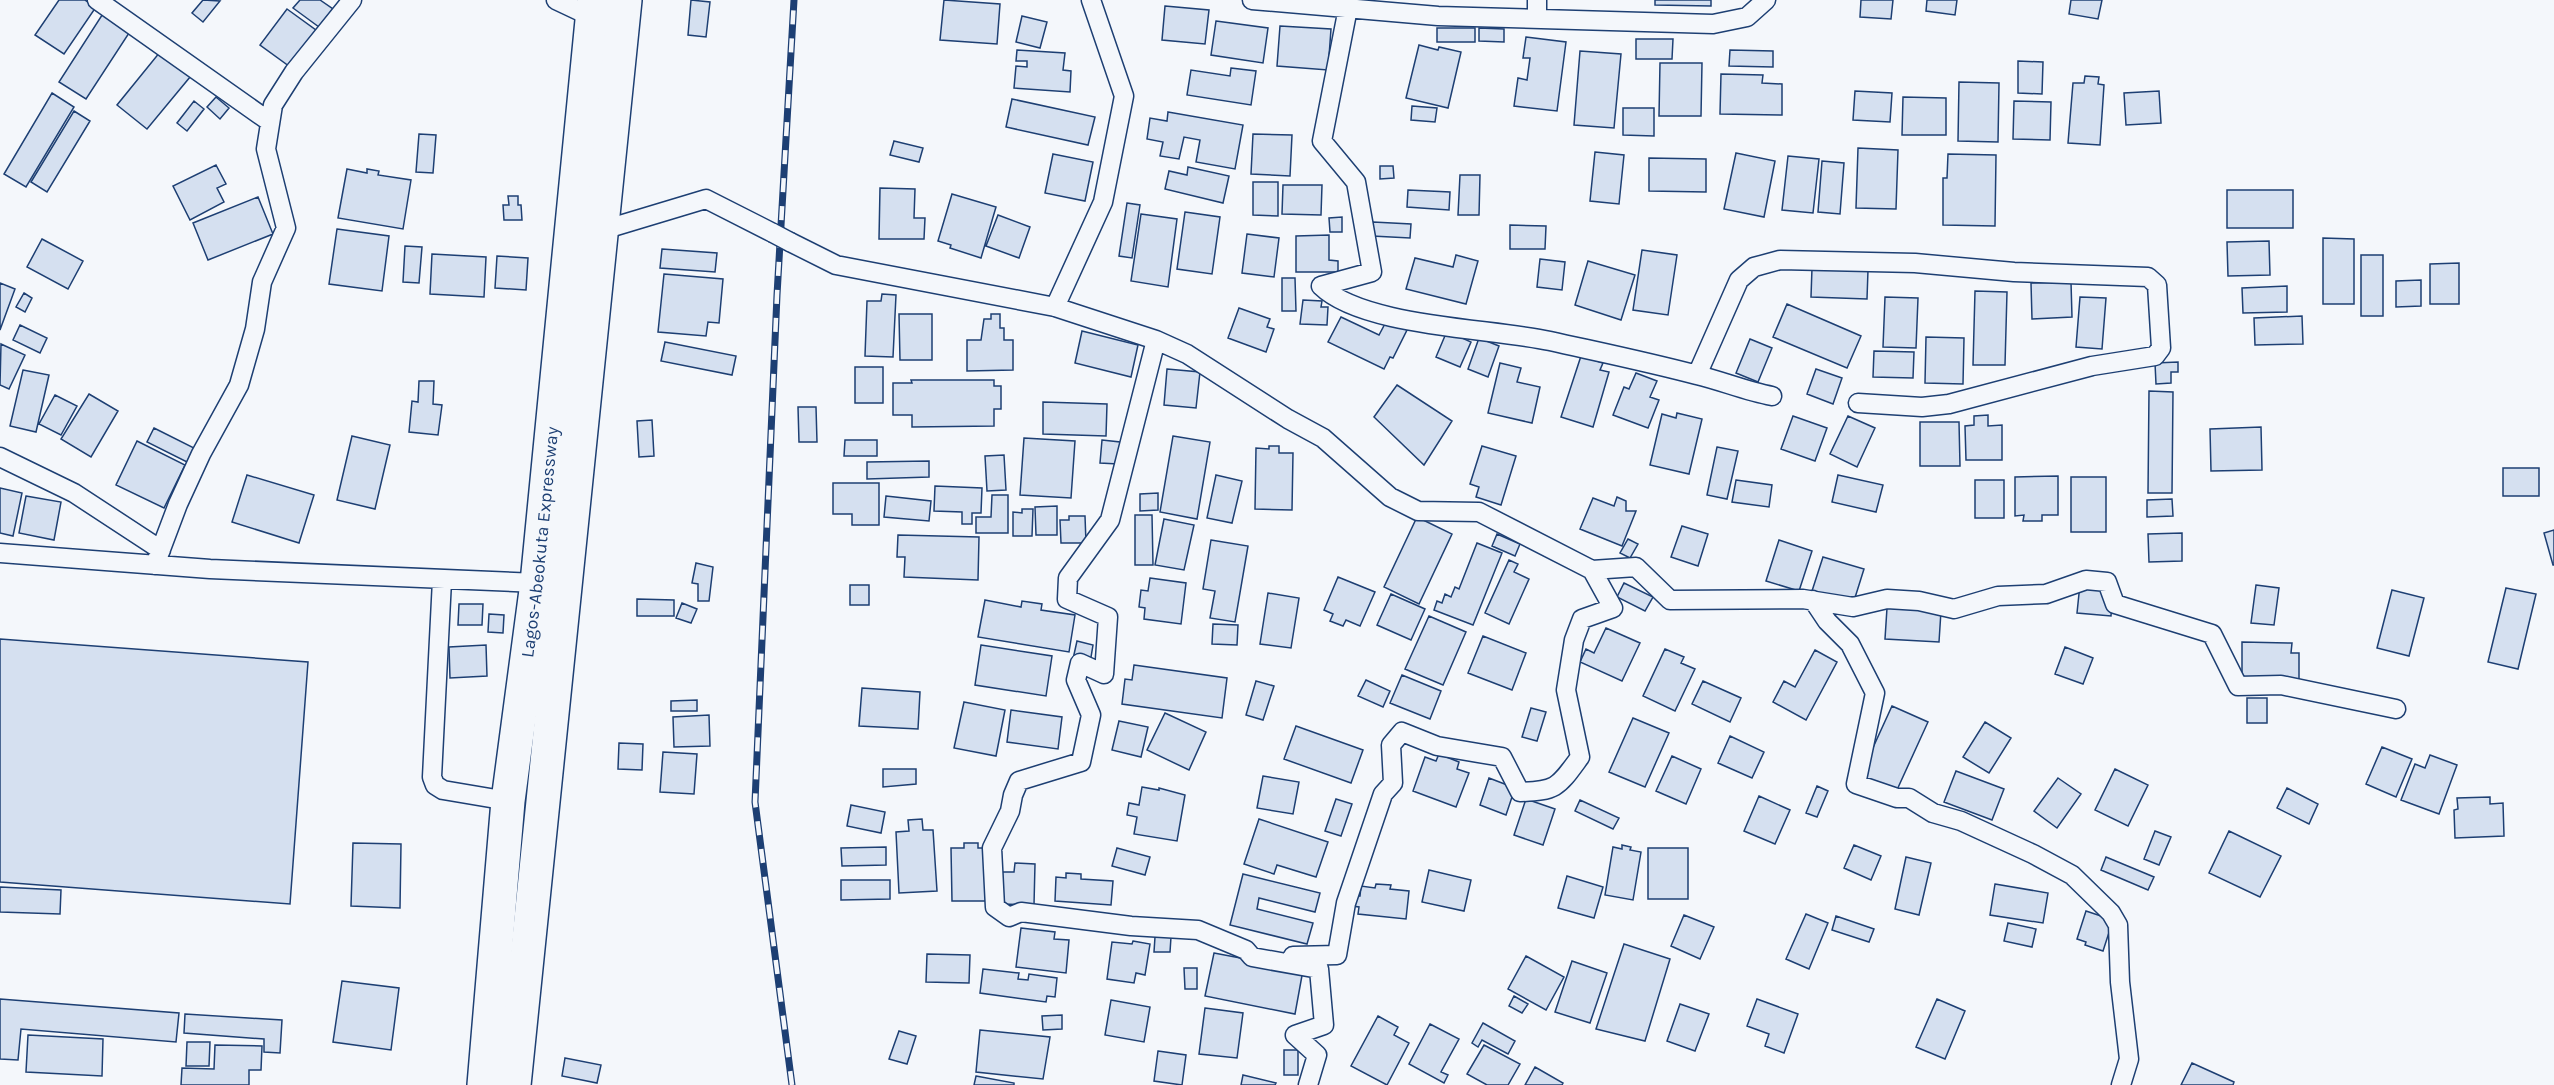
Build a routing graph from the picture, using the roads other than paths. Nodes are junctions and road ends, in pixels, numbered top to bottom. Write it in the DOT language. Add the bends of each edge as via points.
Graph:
graph roads {
  1 [pos="97,0"];
  2 [pos="352,0"];
  3 [pos="556,0"];
  4 [pos="625,0"];
  5 [pos="1090,0"];
  6 [pos="1252,0"];
  7 [pos="1537,0"];
  8 [pos="1766,0"];
  9 [pos="593,8"];
  10 [pos="1348,8"];
  11 [pos="1537,19"];
  12 [pos="270,122"];
  13 [pos="603,230"];
  14 [pos="1055,307"];
  15 [pos="1156,340"];
  16 [pos="1697,375"];
  17 [pos="1772,396"];
  18 [pos="1858,404"];
  19 [pos="0,457"];
  20 [pos="0,553"];
  21 [pos="158,557"];
  22 [pos="1592,570"];
  23 [pos="442,580"];
  24 [pos="537,583"];
  25 [pos="1813,600"];
  26 [pos="2396,709"];
  27 [pos="508,801"];
  28 [pos="1252,957"];
  29 [pos="484,1085"];
  30 [pos="514,1085"];
  31 [pos="1308,1085"];
  32 [pos="2121,1085"];
  1 -- 12 [label="street"];
  2 -- 12 [label="street" via="294,72 273,105"];
  3 -- 9 [label="street"];
  4 -- 13 [label="highway, Lagos-Abeokuta Expressway"];
  5 -- 14 [label="street" via="1124,96 1103,202"];
  6 -- 10 [label="street"];
  7 -- 11 [label="street"];
  8 -- 11 [label="street" via="1747,17 1713,24"];
  9 -- 24 [label="highway, Lagos-Abeokuta Expressway"];
  10 -- 11 [label="street"];
  10 -- 16 [label="street" via="1322,141 1356,182 1372,272 1321,286 1332,297 1350,304 1419,322 1546,340"];
  12 -- 21 [label="street" via="266,149 286,228 262,282 255,329 239,385 201,454"];
  13 -- 14 [label="street, bridge" via="706,199 836,265"];
  13 -- 30 [label="highway, Lagos-Abeokuta Expressway"];
  14 -- 15 [label="street"];
  15 -- 22 [label="street" via="1187,354 1323,438 1390,497 1418,511 1479,512"];
  15 -- 28 [label="street" via="1110,520 1068,578 1067,598 1108,617 1104,674 1080,663 1076,680 1090,715 1081,762 1019,781 992,848 995,907 1009,917 1021,912 1198,930 1246,950"];
  16 -- 17 [label="street"];
  16 -- 18 [label="street" via="1739,280 1754,267 1780,260 1915,263 2014,272 2148,277 2157,285 2161,348 2155,356 2092,366 1949,405"];
  19 -- 21 [label="street" via="74,494"];
  20 -- 21 [label="street"];
  21 -- 23 [label="street"];
  22 -- 25 [label="street" via="1636,567 1670,600"];
  22 -- 28 [label="street" via="1613,608 1582,619 1574,640 1566,690 1580,757 1565,777 1549,791 1520,792 1502,757 1437,746 1402,732 1391,745 1393,783 1383,794 1346,903 1337,955"];
  23 -- 24 [label="street"];
  23 -- 27 [label="street" via="432,777 443,790"];
  24 -- 27 [label="highway, Lagos-Abeokuta Expressway"];
  25 -- 26 [label="street" via="1853,607 1887,599 1919,601 1954,609 1998,596 2046,594 2086,580 2107,582 2115,604 2212,634 2238,686 2281,685"];
  25 -- 32 [label="street" via="1850,644 1875,693 1856,784 1897,798 1909,798 1933,813 2033,854 2072,875 2111,913 2118,925 2129,1059"];
  27 -- 29 [label="highway, Lagos-Abeokuta Expressway"];
  28 -- 31 [label="street" via="1319,969 1324,1025 1295,1035 1317,1055"];
}
